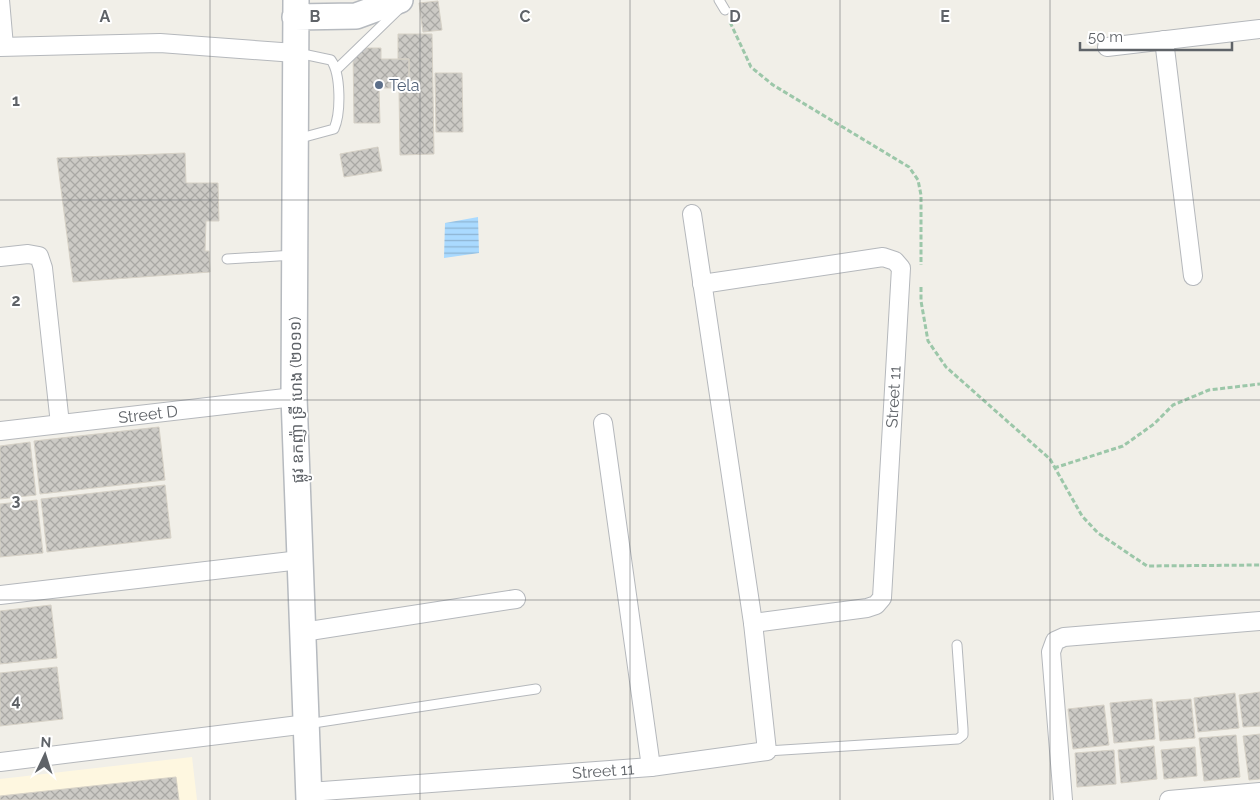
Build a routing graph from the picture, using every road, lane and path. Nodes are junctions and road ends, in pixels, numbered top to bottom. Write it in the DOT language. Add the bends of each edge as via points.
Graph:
graph roads {
  1 [pos="0,0"];
  2 [pos="400,0"];
  3 [pos="409,0"];
  4 [pos="719,0"];
  5 [pos="296,9"];
  6 [pos="724,10"];
  7 [pos="1260,29"];
  8 [pos="1164,40"];
  9 [pos="2,46"];
  10 [pos="1107,47"];
  11 [pos="295,53"];
  12 [pos="337,68"];
  13 [pos="294,139"];
  14 [pos="692,214"];
  15 [pos="294,255"];
  16 [pos="0,257"];
  17 [pos="227,260"];
  18 [pos="921,272"];
  19 [pos="1193,276"];
  20 [pos="921,281"];
  21 [pos="702,284"];
  22 [pos="1260,384"];
  23 [pos="294,397"];
  24 [pos="603,423"];
  25 [pos="60,424"];
  26 [pos="0,431"];
  27 [pos="1054,468"];
  28 [pos="300,560"];
  29 [pos="1260,565"];
  30 [pos="0,595"];
  31 [pos="516,600"];
  32 [pos="1260,621"];
  33 [pos="753,623"];
  34 [pos="303,632"];
  35 [pos="957,645"];
  36 [pos="536,689"];
  37 [pos="307,724"];
  38 [pos="767,752"];
  39 [pos="0,762"];
  40 [pos="651,767"];
  41 [pos="1260,792"];
  42 [pos="309,796"];
  43 [pos="1063,800"];
  44 [pos="1170,800"];
  1 -- 9 [label="street"];
  2 -- 5 [label="main road" via="356,16"];
  3 -- 12 [label="lane"];
  4 -- 6 [label="lane"];
  5 -- 11 [label="main road, ផ្លូវ ឧកញ៉ា ទ្រី ហេង (២០១១)"];
  6 -- 18 [label="path" via="750,67 773,85 909,167 918,180 921,195"];
  7 -- 8 [label="street"];
  8 -- 10 [label="street"];
  8 -- 19 [label="street"];
  9 -- 11 [label="street" via="160,43"];
  11 -- 12 [label="lane" via="331,60"];
  11 -- 13 [label="main road, ផ្លូវ ឧកញ៉ា ទ្រី ហេង (២០១១)"];
  12 -- 13 [label="lane" via="339,119 334,129"];
  13 -- 15 [label="main road, ផ្លូវ ឧកញ៉ា ទ្រី ហេង (២០១១)"];
  14 -- 21 [label="street"];
  15 -- 17 [label="lane"];
  15 -- 23 [label="main road, ផ្លូវ ឧកញ៉ា ទ្រី ហេង (២០១១)"];
  16 -- 25 [label="street" via="39,256 44,268"];
  20 -- 27 [label="path" via="928,341 946,367 1050,459"];
  21 -- 33 [label="street"];
  21 -- 33 [label="street, Street 11" via="883,257 896,261 901,268 882,598 876,605 866,608"];
  22 -- 27 [label="path" via="1208,390 1173,405 1154,424 1123,446"];
  23 -- 25 [label="street, Street D"];
  23 -- 28 [label="main road, ផ្លូវ ឧកញ៉ា ទ្រី ហេង (២០១១)"];
  24 -- 40 [label="street"];
  25 -- 26 [label="street, Street D"];
  27 -- 29 [label="path" via="1088,522 1123,552 1147,566"];
  28 -- 30 [label="street"];
  28 -- 34 [label="main road, ផ្លូវ ឧកញ៉ា ទ្រី ហេង (២០១១)"];
  31 -- 34 [label="street"];
  32 -- 43 [label="street" via="1064,637 1055,641 1051,652"];
  33 -- 38 [label="street"];
  34 -- 37 [label="main road, ផ្លូវ ឧកញ៉ា ទ្រី ហេង (២០១១)"];
  35 -- 38 [label="lane" via="963,729 963,736 958,740"];
  36 -- 37 [label="lane"];
  37 -- 39 [label="street"];
  37 -- 42 [label="main road, ផ្លូវ ឧកញ៉ា ទ្រី ហេង (២០១១)"];
  38 -- 40 [label="street, Street 11"];
  40 -- 42 [label="street, Street 11"];
  41 -- 44 [label="street"];
}
